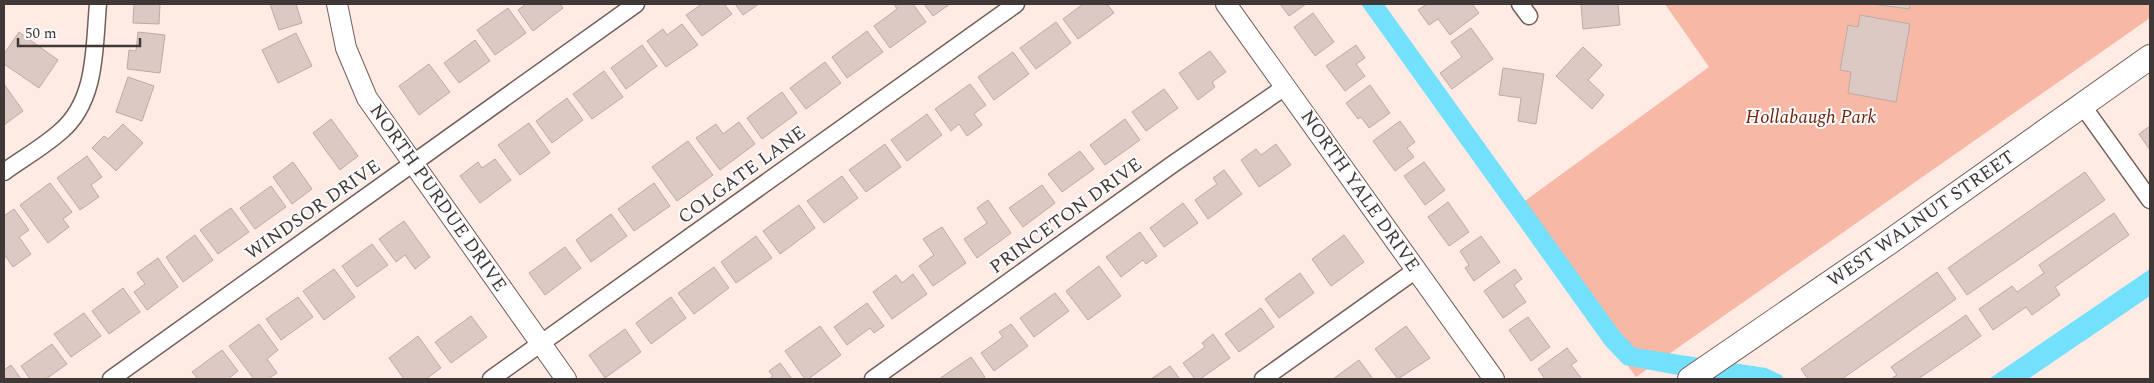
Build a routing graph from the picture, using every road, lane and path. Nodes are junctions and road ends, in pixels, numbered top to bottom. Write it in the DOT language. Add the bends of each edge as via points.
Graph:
graph roads {
  1 [pos="98,4"];
  2 [pos="337,4"];
  3 [pos="636,4"];
  4 [pos="1016,4"];
  5 [pos="1226,4"];
  6 [pos="2150,58"];
  7 [pos="1285,87"];
  8 [pos="2082,106"];
  9 [pos="413,164"];
  10 [pos="4,172"];
  11 [pos="2150,200"];
  12 [pos="1416,270"];
  13 [pos="541,344"];
  14 [pos="112,379"];
  15 [pos="491,379"];
  16 [pos="566,379"];
  17 [pos="873,379"];
  18 [pos="1263,379"];
  19 [pos="1494,379"];
  20 [pos="1690,379"];
  1 -- 10 [label="street" via="90,84 79,111 61,132"];
  2 -- 9 [label="street, NORTH PURDUE DRIVE" via="346,48 367,98"];
  3 -- 9 [label="street, WINDSOR DRIVE"];
  4 -- 13 [label="street, COLGATE LANE"];
  5 -- 7 [label="street, NORTH YALE DRIVE"];
  6 -- 8 [label="main road, WEST WALNUT STREET"];
  7 -- 12 [label="street, NORTH YALE DRIVE"];
  7 -- 17 [label="street, PRINCETON DRIVE"];
  8 -- 11 [label="street"];
  8 -- 20 [label="main road, WEST WALNUT STREET"];
  9 -- 13 [label="street, NORTH PURDUE DRIVE"];
  9 -- 14 [label="street, WINDSOR DRIVE"];
  12 -- 18 [label="street"];
  12 -- 19 [label="street, NORTH YALE DRIVE"];
  13 -- 15 [label="street, COLGATE LANE"];
  13 -- 16 [label="street, NORTH PURDUE DRIVE"];
}
